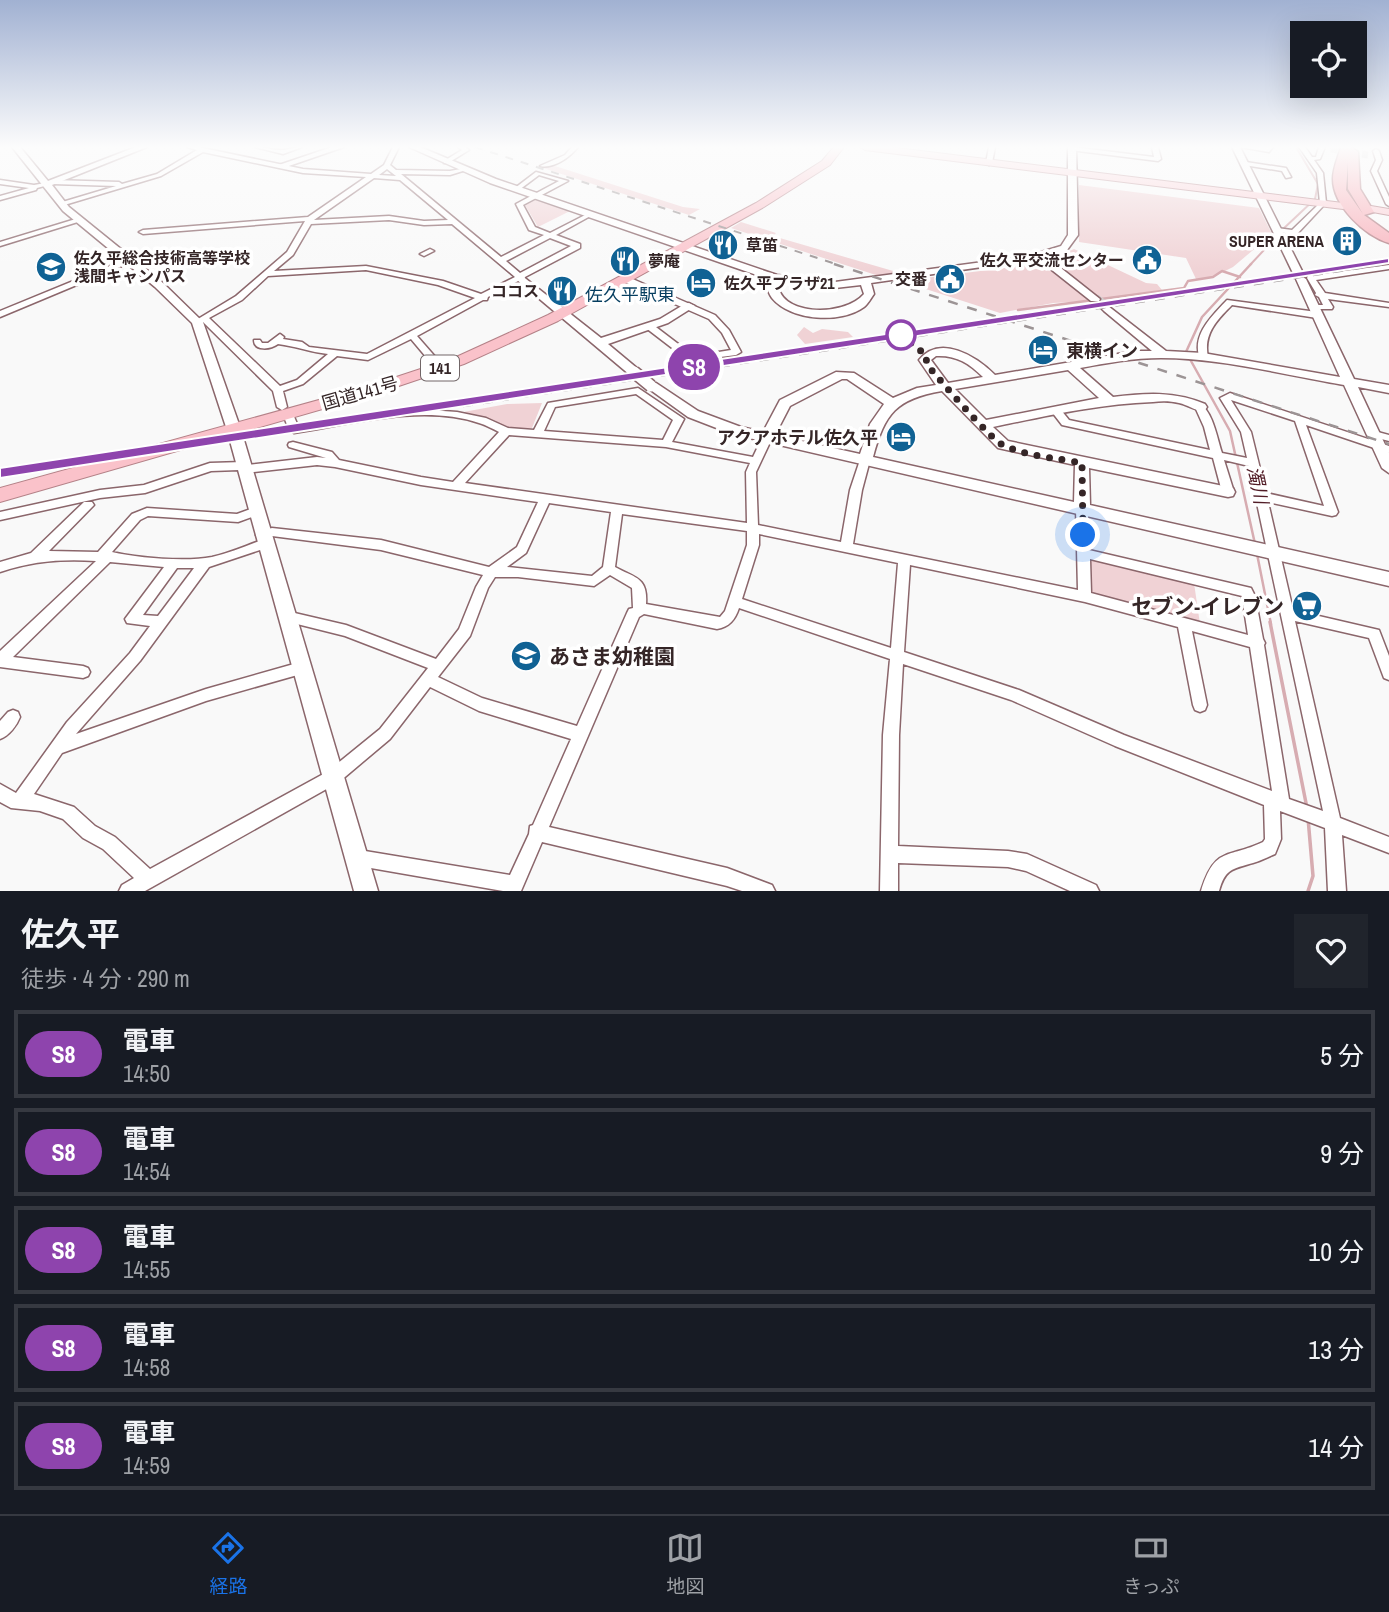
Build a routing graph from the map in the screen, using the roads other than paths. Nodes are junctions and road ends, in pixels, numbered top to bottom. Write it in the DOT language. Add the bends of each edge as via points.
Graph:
graph roads {
  1 [pos="33,189"];
  2 [pos="48,189"];
  3 [pos="108,189"];
  4 [pos="354,189"];
  5 [pos="413,189"];
  6 [pos="517,189"];
  7 [pos="549,189"];
  8 [pos="780,189"];
  9 [pos="788,189"];
  10 [pos="1071,189"];
  11 [pos="1201,189"];
  12 [pos="1259,189"];
  13 [pos="1320,189"];
  14 [pos="1340,189"];
  15 [pos="1356,189"];
  16 [pos="536,195"];
  17 [pos="1263,196"];
  18 [pos="0,198"];
  19 [pos="1320,203"];
  20 [pos="61,204"];
  21 [pos="1343,206"];
  22 [pos="1371,209"];
  23 [pos="1389,212"];
  24 [pos="591,215"];
  25 [pos="79,220"];
  26 [pos="309,221"];
  27 [pos="452,222"];
  28 [pos="1277,229"];
  29 [pos="143,232"];
  30 [pos="1389,232"];
  31 [pos="551,235"];
  32 [pos="1389,239"];
  33 [pos="0,244"];
  34 [pos="681,245"];
  35 [pos="1041,257"];
  36 [pos="130,261"];
  37 [pos="500,261"];
  38 [pos="1389,267"];
  39 [pos="268,274"];
  40 [pos="521,278"];
  41 [pos="775,278"];
  42 [pos="625,279"];
  43 [pos="866,283"];
  44 [pos="1320,295"];
  45 [pos="484,298"];
  46 [pos="1095,299"];
  47 [pos="1389,305"];
  48 [pos="689,306"];
  49 [pos="1108,309"];
  50 [pos="560,310"];
  51 [pos="1315,311"];
  52 [pos="0,314"];
  53 [pos="201,320"];
  54 [pos="649,326"];
  55 [pos="412,335"];
  56 [pos="256,342"];
  57 [pos="599,343"];
  58 [pos="335,354"];
  59 [pos="1163,354"];
  60 [pos="1200,356"];
  61 [pos="435,362"];
  62 [pos="1072,366"];
  63 [pos="992,379"];
  64 [pos="1349,382"];
  65 [pos="948,387"];
  66 [pos="1389,389"];
  67 [pos="278,390"];
  68 [pos="1110,401"];
  69 [pos="891,403"];
  70 [pos="1200,407"];
  71 [pos="285,411"];
  72 [pos="1057,412"];
  73 [pos="1299,419"];
  74 [pos="982,425"];
  75 [pos="232,426"];
  76 [pos="294,430"];
  77 [pos="506,431"];
  78 [pos="537,434"];
  79 [pos="767,438"];
  80 [pos="1383,442"];
  81 [pos="666,444"];
  82 [pos="293,445"];
  83 [pos="1218,455"];
  84 [pos="865,460"];
  85 [pos="756,461"];
  86 [pos="1252,462"];
  87 [pos="335,463"];
  88 [pos="1082,463"];
  89 [pos="286,464"];
  90 [pos="243,468"];
  91 [pos="1389,468"];
  92 [pos="456,486"];
  93 [pos="0,488"];
  94 [pos="1228,492"];
  95 [pos="0,495"];
  96 [pos="1261,496"];
  97 [pos="545,499"];
  98 [pos="88,505"];
  99 [pos="617,509"];
  100 [pos="1082,509"];
  101 [pos="256,511"];
  102 [pos="0,516"];
  103 [pos="753,528"];
  104 [pos="264,540"];
  105 [pos="846,547"];
  106 [pos="1084,553"];
  107 [pos="1270,553"];
  108 [pos="105,556"];
  109 [pos="35,557"];
  110 [pos="175,562"];
  111 [pos="904,562"];
  112 [pos="205,563"];
  113 [pos="0,567"];
  114 [pos="609,569"];
  115 [pos="491,572"];
  116 [pos="1389,579"];
  117 [pos="1085,597"];
  118 [pos="736,602"];
  119 [pos="639,610"];
  120 [pos="1287,614"];
  121 [pos="286,616"];
  122 [pos="162,622"];
  123 [pos="1184,623"];
  124 [pos="1258,643"];
  125 [pos="899,656"];
  126 [pos="0,660"];
  127 [pos="438,666"];
  128 [pos="54,668"];
  129 [pos="301,668"];
  130 [pos="83,672"];
  131 [pos="1389,674"];
  132 [pos="427,679"];
  133 [pos="43,680"];
  134 [pos="1200,705"];
  135 [pos="13,717"];
  136 [pos="0,732"];
  137 [pos="579,734"];
  138 [pos="60,747"];
  139 [pos="333,777"];
  140 [pos="0,792"];
  141 [pos="1277,801"];
  142 [pos="20,802"];
  143 [pos="1330,821"];
  144 [pos="536,832"];
  145 [pos="1389,845"];
  146 [pos="891,853"];
  147 [pos="357,860"];
  148 [pos="148,879"];
  149 [pos="513,888"];
  150 [pos="128,891"];
  151 [pos="366,891"];
  152 [pos="766,891"];
  153 [pos="889,891"];
  154 [pos="1090,891"];
  155 [pos="1210,891"];
  156 [pos="1337,891"];
  1 -- 18 [label="street"];
  2 -- 20 [label="street"];
  3 -- 20 [label="street"];
  4 -- 26 [label="street"];
  5 -- 27 [label="street"];
  6 -- 16 [label="street"];
  7 -- 16 [label="street"];
  8 -- 34 [label="highway, 国道141号 / 141"];
  9 -- 34 [label="highway, 国道141号 / 141"];
  10 -- 35 [label="street" via="1073,238 1064,248"];
  11 -- 17 [label="main road"];
  12 -- 17 [label="street"];
  13 -- 19 [label="street"];
  14 -- 32 [label="highway" via="1354,211"];
  15 -- 30 [label="highway" via="1368,213"];
  16 -- 24 [label="street"];
  16 -- 31 [label="street" via="519,203 522,213 532,228"];
  17 -- 19 [label="main road"];
  17 -- 28 [label="street"];
  19 -- 21 [label="main road"];
  19 -- 28 [label="street" via="1291,232"];
  20 -- 25 [label="street"];
  22 -- 23 [label="main road"];
  24 -- 31 [label="street"];
  24 -- 34 [label="street"];
  25 -- 33 [label="street"];
  25 -- 36 [label="street"];
  26 -- 27 [label="street" via="389,218"];
  26 -- 29 [label="street"];
  26 -- 39 [label="street" via="290,253"];
  27 -- 37 [label="street"];
  28 -- 51 [label="street"];
  31 -- 37 [label="street"];
  31 -- 40 [label="street" via="578,246"];
  34 -- 41 [label="street"];
  34 -- 42 [label="highway, 国道141号 / 141"];
  34 -- 50 [label="highway, 国道141号 / 141"];
  35 -- 43 [label="street"];
  35 -- 46 [label="street"];
  36 -- 52 [label="street"];
  36 -- 53 [label="street"];
  37 -- 40 [label="street"];
  38 -- 44 [label="street" via="1311,278"];
  39 -- 45 [label="street" via="366,268"];
  39 -- 53 [label="street" via="225,308"];
  40 -- 45 [label="street"];
  40 -- 50 [label="street"];
  41 -- 43 [label="street" via="822,285"];
  41 -- 43 [label="street" via="771,290 780,301 823,314 862,304 869,294"];
  42 -- 48 [label="street"];
  42 -- 50 [label="highway, 国道141号 / 141"];
  44 -- 47 [label="street"];
  44 -- 51 [label="street" via="1329,307"];
  45 -- 55 [label="street"];
  48 -- 54 [label="street"];
  48 -- 54 [label="street" via="720,324 736,352 692,359"];
  49 -- 59 [label="street"];
  50 -- 57 [label="street"];
  50 -- 61 [label="highway, 国道141号 / 141"];
  50 -- 71 [label="highway, 国道141号 / 141" via="459,361"];
  51 -- 60 [label="street" via="1230,302 1207,329"];
  51 -- 64 [label="street"];
  53 -- 67 [label="street"];
  53 -- 75 [label="street"];
  54 -- 57 [label="street"];
  55 -- 58 [label="street" via="369,357"];
  55 -- 61 [label="street"];
  56 -- 58 [label="street" via="260,346 276,339"];
  57 -- 79 [label="street, bridge" via="651,386 703,419"];
  58 -- 67 [label="street" via="300,382"];
  59 -- 60 [label="street"];
  59 -- 62 [label="street"];
  60 -- 64 [label="street"];
  61 -- 71 [label="highway, 国道141号 / 141"];
  62 -- 63 [label="street"];
  62 -- 68 [label="street"];
  63 -- 65 [label="street"];
  63 -- 65 [label="street" via="960,354 943,351 929,355 926,363"];
  64 -- 66 [label="street"];
  64 -- 80 [label="street"];
  65 -- 69 [label="street"];
  65 -- 74 [label="street"];
  67 -- 71 [label="street"];
  68 -- 70 [label="street" via="1158,397"];
  68 -- 72 [label="street"];
  69 -- 79 [label="street" via="850,376 840,375 785,403"];
  69 -- 84 [label="street" via="876,423"];
  70 -- 83 [label="street"];
  71 -- 75 [label="highway, 国道141号 / 141"];
  71 -- 76 [label="street"];
  72 -- 74 [label="street"];
  72 -- 83 [label="street" via="1066,423"];
  73 -- 80 [label="street"];
  73 -- 86 [label="street" via="1225,398 1246,432"];
  73 -- 96 [label="street" via="1332,512"];
  74 -- 88 [label="street" via="1003,445"];
  75 -- 90 [label="street"];
  75 -- 93 [label="highway, 国道141号 / 141"];
  75 -- 95 [label="highway, 国道141号 / 141"];
  76 -- 77 [label="street" via="426,411"];
  76 -- 82 [label="street"];
  77 -- 78 [label="street"];
  77 -- 92 [label="street"];
  78 -- 81 [label="street"];
  78 -- 81 [label="street" via="551,405 638,391 679,419"];
  79 -- 84 [label="street"];
  79 -- 85 [label="street"];
  80 -- 91 [label="street"];
  81 -- 85 [label="street"];
  82 -- 87 [label="street" via="328,454"];
  82 -- 89 [label="street"];
  83 -- 86 [label="street"];
  83 -- 94 [label="street"];
  84 -- 100 [label="street"];
  84 -- 105 [label="street"];
  85 -- 103 [label="street" via="751,478"];
  86 -- 96 [label="street"];
  87 -- 89 [label="street"];
  87 -- 92 [label="street"];
  88 -- 94 [label="street"];
  88 -- 100 [label="street"];
  89 -- 90 [label="street"];
  90 -- 101 [label="street"];
  90 -- 102 [label="street" via="210,467 145,489"];
  92 -- 97 [label="street"];
  96 -- 107 [label="street"];
  97 -- 99 [label="street"];
  97 -- 115 [label="street" via="522,550"];
  98 -- 109 [label="street"];
  99 -- 103 [label="street"];
  99 -- 114 [label="street"];
  100 -- 106 [label="street"];
  100 -- 107 [label="street"];
  101 -- 104 [label="street"];
  101 -- 108 [label="street" via="238,517 147,512 136,516"];
  103 -- 105 [label="street"];
  103 -- 118 [label="street" via="753,545"];
  104 -- 112 [label="street"];
  104 -- 115 [label="street" via="272,532 381,545"];
  104 -- 121 [label="street"];
  105 -- 111 [label="street"];
  106 -- 117 [label="street"];
  106 -- 124 [label="street" via="1246,592"];
  107 -- 116 [label="street"];
  107 -- 120 [label="street"];
  108 -- 109 [label="street"];
  108 -- 110 [label="street"];
  108 -- 126 [label="street"];
  109 -- 113 [label="street"];
  110 -- 112 [label="street"];
  110 -- 122 [label="street" via="132,619"];
  111 -- 117 [label="street"];
  111 -- 125 [label="street"];
  112 -- 122 [label="street"];
  114 -- 115 [label="street" via="594,581"];
  114 -- 119 [label="street" via="634,580 642,590"];
  115 -- 127 [label="street" via="465,632"];
  117 -- 123 [label="street"];
  118 -- 119 [label="street" via="721,623"];
  118 -- 125 [label="street"];
  119 -- 137 [label="street"];
  120 -- 131 [label="street" via="1374,634"];
  120 -- 143 [label="street"];
  121 -- 127 [label="street" via="346,631"];
  121 -- 129 [label="street"];
  122 -- 138 [label="street"];
  123 -- 124 [label="street"];
  123 -- 134 [label="street"];
  124 -- 141 [label="street"];
  125 -- 141 [label="street" via="1014,695"];
  125 -- 146 [label="street" via="891,735"];
  126 -- 128 [label="street"];
  127 -- 132 [label="street"];
  128 -- 130 [label="street"];
  128 -- 133 [label="street"];
  129 -- 138 [label="street" via="206,695"];
  129 -- 139 [label="street"];
  132 -- 137 [label="street" via="479,704"];
  132 -- 139 [label="street" via="385,734"];
  135 -- 136 [label="street"];
  137 -- 144 [label="street"];
  138 -- 142 [label="street"];
  139 -- 147 [label="street"];
  139 -- 148 [label="street"];
  140 -- 142 [label="street"];
  141 -- 143 [label="street"];
  141 -- 155 [label="street" via="1269,848 1223,863"];
  142 -- 148 [label="street" via="68,813"];
  143 -- 145 [label="street"];
  143 -- 156 [label="street"];
  144 -- 149 [label="street"];
  144 -- 152 [label="street" via="727,877"];
  146 -- 153 [label="street"];
  146 -- 154 [label="street" via="1008,859"];
  147 -- 149 [label="street"];
  147 -- 151 [label="street"];
  148 -- 150 [label="street"];
}
